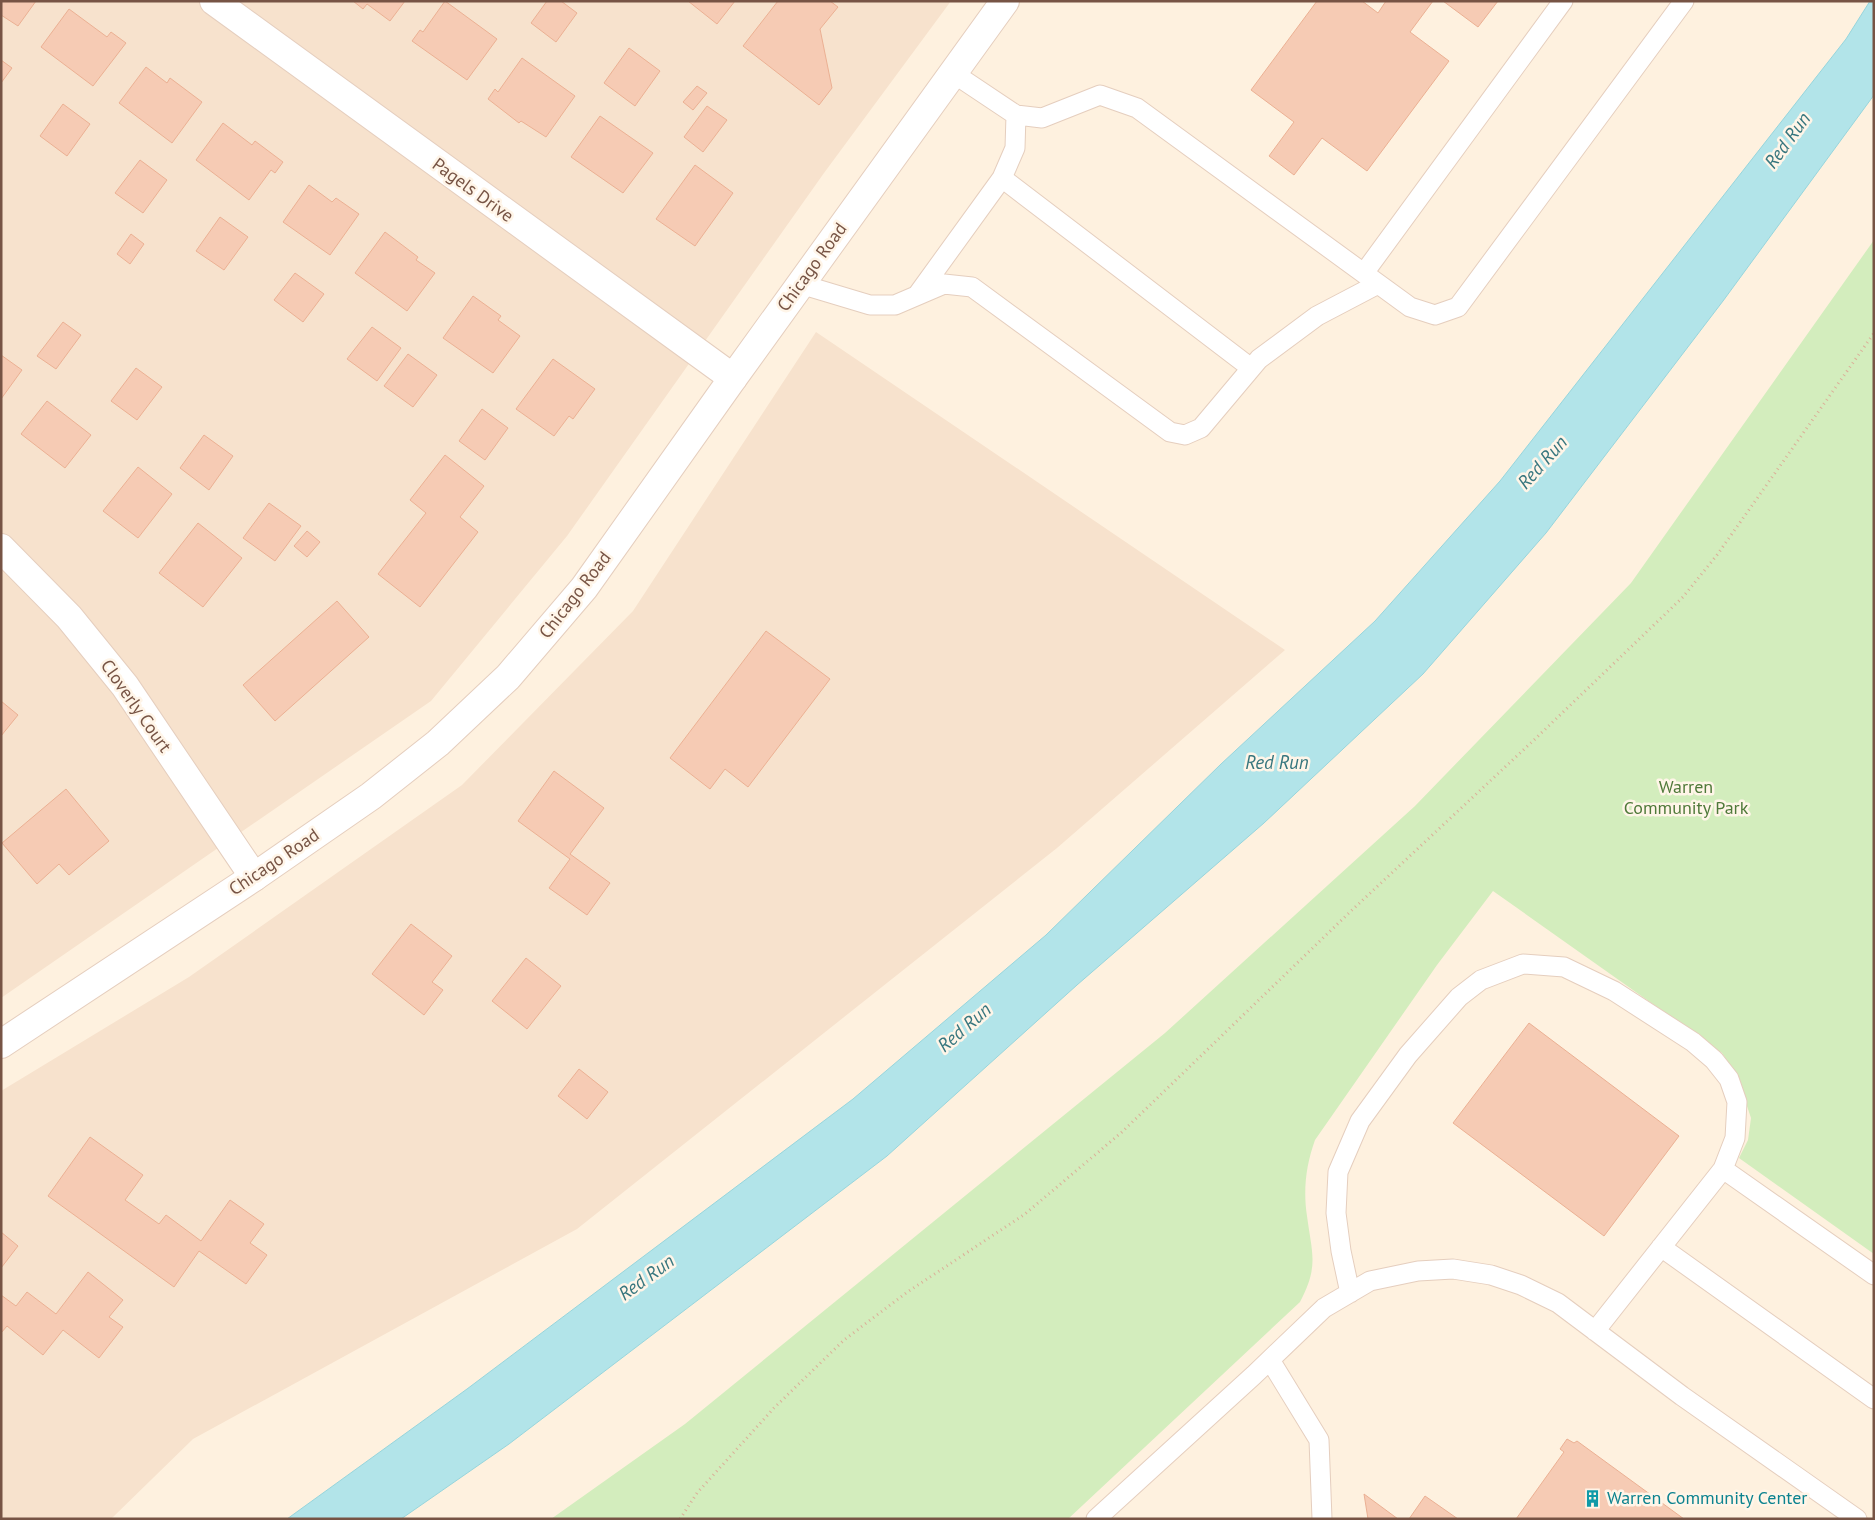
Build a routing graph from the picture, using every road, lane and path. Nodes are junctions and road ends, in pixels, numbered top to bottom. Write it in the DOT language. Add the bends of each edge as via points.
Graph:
graph roads {
  1 [pos="214,1"];
  2 [pos="1563,1"];
  3 [pos="1684,1"];
  4 [pos="996,5"];
  5 [pos="953,73"];
  6 [pos="1016,115"];
  7 [pos="1002,178"];
  8 [pos="1371,279"];
  9 [pos="800,284"];
  10 [pos="918,294"];
  11 [pos="1874,332"];
  12 [pos="1251,368"];
  13 [pos="732,378"];
  14 [pos="1,548"];
  15 [pos="254,877"];
  16 [pos="1,1044"];
  17 [pos="1723,1169"];
  18 [pos="1661,1248"];
  19 [pos="1874,1275"];
  20 [pos="1350,1292"];
  21 [pos="1595,1331"];
  22 [pos="1270,1360"];
  23 [pos="1874,1399"];
  24 [pos="680,1519"];
  25 [pos="1096,1519"];
  26 [pos="1322,1519"];
  27 [pos="1857,1519"];
  1 -- 13 [label="street, Pagels Drive"];
  2 -- 8 [label="lane"];
  3 -- 8 [label="lane" via="1458,307 1435,315 1410,307"];
  4 -- 5 [label="street, Chicago Road"];
  5 -- 6 [label="lane"];
  5 -- 9 [label="street, Chicago Road"];
  6 -- 7 [label="lane" via="1014,148"];
  6 -- 8 [label="lane" via="1042,118 1100,95 1137,108"];
  7 -- 10 [label="lane"];
  7 -- 12 [label="lane"];
  8 -- 12 [label="lane"];
  9 -- 10 [label="lane" via="870,305 895,305"];
  9 -- 13 [label="street, Chicago Road"];
  10 -- 12 [label="lane" via="944,284 972,287 1170,432 1185,435 1201,428"];
  11 -- 24 [label="path" via="1717,555 1683,597 1336,924 1122,1132 1026,1214 906,1293 844,1340 774,1408 697,1493"];
  13 -- 15 [label="street, Chicago Road" via="584,588 508,677 438,743 371,796"];
  14 -- 15 [label="street, Cloverly Court" via="69,617 125,686"];
  15 -- 16 [label="street, Chicago Road"];
  17 -- 18 [label="lane"];
  17 -- 19 [label="lane"];
  17 -- 20 [label="lane" via="1735,1138 1737,1102 1729,1079 1714,1060 1693,1042 1614,991 1564,967 1523,964 1481,980 1459,997 1408,1055 1360,1121 1338,1172 1336,1213"];
  18 -- 21 [label="lane"];
  18 -- 23 [label="lane"];
  20 -- 21 [label="lane" via="1370,1281 1418,1271 1453,1269 1491,1275 1558,1303"];
  20 -- 22 [label="lane" via="1324,1308"];
  21 -- 27 [label="lane"];
  22 -- 25 [label="lane"];
  22 -- 26 [label="lane" via="1319,1440"];
}
